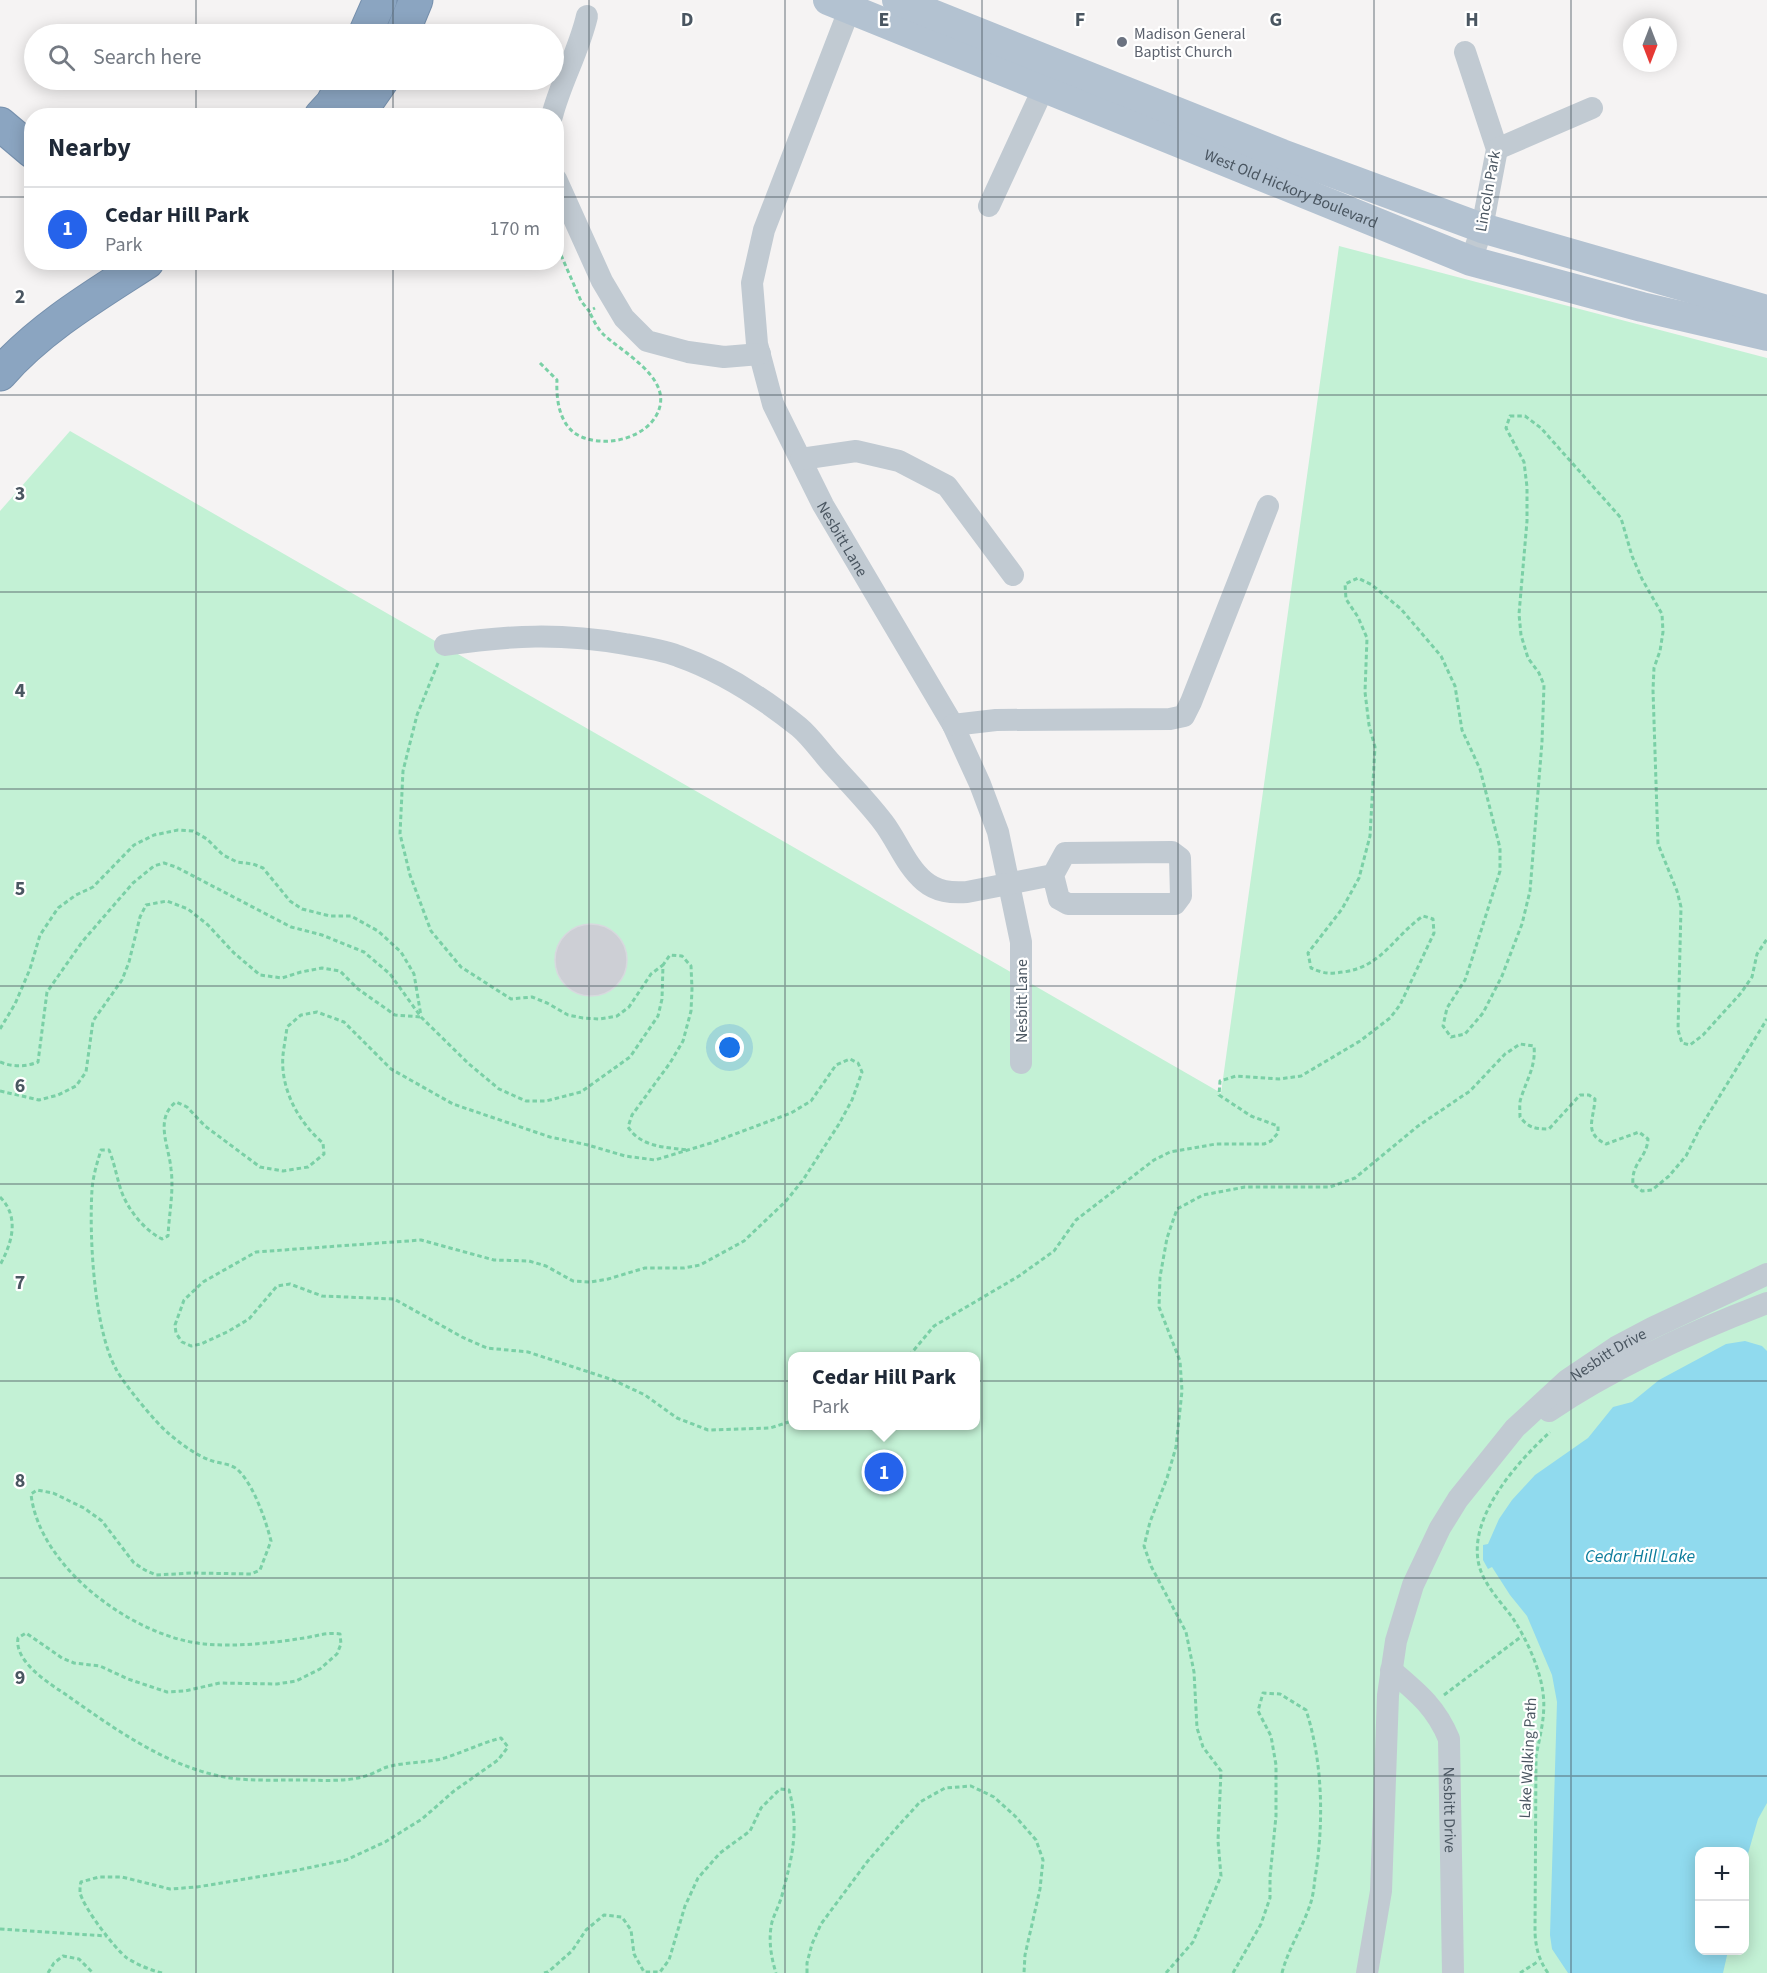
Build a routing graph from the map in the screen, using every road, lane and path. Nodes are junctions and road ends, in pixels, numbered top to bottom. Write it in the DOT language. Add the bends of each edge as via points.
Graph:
graph roads {
  1 [pos="368,0"];
  2 [pos="380,0"];
  3 [pos="416,0"];
  4 [pos="897,0"];
  5 [pos="843,3"];
  6 [pos="587,16"];
  7 [pos="365,24"];
  8 [pos="368,24"];
  9 [pos="406,24"];
  10 [pos="1465,52"];
  11 [pos="564,81"];
  12 [pos="1044,87"];
  13 [pos="340,90"];
  14 [pos="375,90"];
  15 [pos="560,90"];
  16 [pos="328,108"];
  17 [pos="363,108"];
  18 [pos="554,108"];
  19 [pos="1592,108"];
  20 [pos="0,124"];
  21 [pos="24,144"];
  22 [pos="1497,149"];
  23 [pos="1278,167"];
  24 [pos="1341,192"];
  25 [pos="564,197"];
  26 [pos="989,206"];
  27 [pos="1482,228"];
  28 [pos="1471,261"];
  29 [pos="564,262"];
  30 [pos="135,270"];
  31 [pos="612,299"];
  32 [pos="1767,310"];
  33 [pos="589,311"];
  34 [pos="1767,336"];
  35 [pos="760,354"];
  36 [pos="540,363"];
  37 [pos="0,374"];
  38 [pos="801,459"];
  39 [pos="1268,506"];
  40 [pos="1013,575"];
  41 [pos="445,645"];
  42 [pos="953,725"];
  43 [pos="1053,875"];
  44 [pos="1010,883"];
  45 [pos="1767,939"];
  46 [pos="663,965"];
  47 [pos="421,1017"];
  48 [pos="1767,1019"];
  49 [pos="0,1029"];
  50 [pos="0,1062"];
  51 [pos="1021,1063"];
  52 [pos="0,1091"];
  53 [pos="688,1150"];
  54 [pos="0,1197"];
  55 [pos="0,1265"];
  56 [pos="1766,1277"];
  57 [pos="1767,1303"];
  58 [pos="912,1352"];
  59 [pos="788,1422"];
  60 [pos="1556,1427"];
  61 [pos="1478,1473"];
  62 [pos="1522,1636"];
  63 [pos="1391,1670"];
  64 [pos="1431,1706"];
  65 [pos="0,1929"];
  66 [pos="107,1936"];
  67 [pos="1539,1961"];
  68 [pos="48,1973"];
  69 [pos="93,1973"];
  70 [pos="162,1973"];
  71 [pos="544,1973"];
  72 [pos="776,1973"];
  73 [pos="807,1973"];
  74 [pos="1024,1973"];
  75 [pos="1166,1973"];
  76 [pos="1233,1973"];
  77 [pos="1282,1973"];
  78 [pos="1367,1973"];
  79 [pos="1453,1973"];
  80 [pos="1520,1973"];
  81 [pos="1548,1973"];
  1 -- 7 [label="highway"];
  2 -- 8 [label="highway"];
  3 -- 9 [label="highway"];
  4 -- 23 [label="main road, West Old Hickory Boulevard"];
  5 -- 12 [label="main road, West Old Hickory Boulevard"];
  5 -- 35 [label="street, Nesbitt Lane" via="764,230 753,283"];
  6 -- 11 [label="street"];
  10 -- 22 [label="street, Lincoln Park"];
  12 -- 23 [label="main road, West Old Hickory Boulevard"];
  12 -- 26 [label="street"];
  13 -- 16 [label="highway"];
  14 -- 17 [label="highway"];
  15 -- 18 [label="street"];
  19 -- 22 [label="street"];
  20 -- 21 [label="highway"];
  22 -- 27 [label="street, Lincoln Park"];
  23 -- 24 [label="main road, West Old Hickory Boulevard"];
  24 -- 27 [label="main road, West Old Hickory Boulevard"];
  24 -- 28 [label="main road, West Old Hickory Boulevard"];
  25 -- 31 [label="street"];
  27 -- 28 [label="street, Lincoln Park"];
  27 -- 32 [label="main road, West Old Hickory Boulevard"];
  28 -- 34 [label="main road, West Old Hickory Boulevard"];
  29 -- 33 [label="path" via="580,301"];
  30 -- 37 [label="highway" via="39,336"];
  31 -- 33 [label="path"];
  31 -- 35 [label="street" via="647,341 724,357"];
  33 -- 36 [label="path" via="601,332 654,380 661,404 648,426 636,436 610,441 576,434 560,409 556,396 558,380"];
  35 -- 38 [label="street, Nesbitt Lane" via="773,404"];
  38 -- 40 [label="street" via="856,451 899,461 946,486"];
  38 -- 42 [label="street, Nesbitt Lane" via="823,505"];
  39 -- 42 [label="street" via="1184,716 996,720"];
  41 -- 44 [label="street" via="494,637 588,637 645,647 709,668 802,729 884,822 923,880 937,890 967,892"];
  41 -- 46 [label="path" via="417,716 403,771 400,834 431,931 461,967 511,999 532,997 583,1018 617,1016"];
  42 -- 44 [label="street, Nesbitt Lane" via="998,832"];
  43 -- 43 [label="street" via="1059,899 1068,904 1175,903 1181,896 1180,858 1172,852 1065,853"];
  43 -- 44 [label="street"];
  44 -- 51 [label="street, Nesbitt Lane" via="1021,942"];
  45 -- 58 [label="path" via="1741,993 1702,1035 1690,1045 1682,1043 1678,1030 1681,907 1658,844 1653,690 1663,632 1662,614 1635,563 1621,518 1541,428 1525,416 1510,416 1506,428 1524,462 1527,487 1519,614 1528,658 1544,685 1542,742 1530,891 1502,976 1483,1013 1465,1034 1451,1037 1443,1026 1447,1008 1465,980 1500,871 1500,848 1480,770 1462,730 1455,686 1442,656 1401,609 1358,578 1345,584 1346,598 1367,638 1365,692 1375,747 1370,836 1359,878 1342,909 1308,953 1311,968 1325,974 1358,970 1379,958 1424,916 1433,919 1434,933 1400,1005 1360,1041 1301,1076 1236,1076 1220,1081 1219,1095 1251,1116 1278,1126 1271,1141 1216,1144 1170,1152 1154,1160 1076,1220 1054,1251 934,1326"];
  46 -- 47 [label="path" via="658,1016 630,1057 581,1092 546,1101 526,1101 500,1089"];
  46 -- 53 [label="path" via="670,955 682,956 691,966 691,1011 683,1041 632,1115 628,1127 634,1137 653,1146"];
  47 -- 49 [label="path" via="414,974 401,952 378,931 351,916 302,909 290,901 263,868 223,855 194,831 178,830 134,845 93,887 58,908 40,935 30,969"];
  47 -- 50 [label="path" via="390,974 364,952 291,927 164,863 154,866 114,903 47,992 38,1062"];
  47 -- 52 [label="path" via="395,1015 340,971 322,968 282,978 260,975 208,924 188,909 167,901 146,905 140,917 122,980 93,1021 86,1072 76,1086 39,1100"];
  48 -- 75 [label="path" via="1686,1156 1652,1190 1642,1191 1633,1184 1632,1174 1647,1150 1648,1139 1639,1132 1606,1144 1596,1139 1591,1128 1595,1099 1589,1095 1580,1095 1549,1129 1526,1125 1520,1117 1520,1099 1535,1057 1534,1046 1520,1044 1470,1091 1418,1126 1356,1178 1329,1187 1245,1187 1203,1195 1177,1209 1167,1238 1159,1307 1180,1361 1182,1391 1176,1447 1144,1546 1186,1632 1194,1672 1197,1728 1203,1748 1221,1771 1221,1876 1193,1942"];
  53 -- 59 [label="path" via="791,1113 811,1101 836,1065 850,1059 858,1063 862,1072 852,1100 803,1180 744,1241 700,1265 645,1268 590,1282 573,1281 529,1261 494,1260 421,1240 256,1252 203,1282 184,1300 176,1333 191,1346 201,1344 249,1319 277,1287 290,1284 322,1296 394,1299 487,1348 528,1352 613,1380 645,1395 677,1418 708,1430 770,1428"];
  53 -- 66 [label="path" via="655,1160 625,1156 550,1137 453,1104 391,1069 344,1022 317,1012 301,1015 287,1027 282,1057 286,1089 309,1131 323,1143 324,1154 308,1167 283,1171 260,1167 176,1102 165,1118 171,1178 168,1236 162,1239 142,1224 120,1189 109,1150 101,1150 92,1189 95,1281 107,1345 116,1370 166,1432 194,1453 239,1470 256,1498 271,1541 260,1570 251,1574 156,1575 134,1563 102,1521 84,1508 53,1492 37,1490 31,1494 32,1506 44,1532 61,1562 90,1592 170,1638 228,1644 329,1633 340,1634 341,1644 337,1654 320,1669 296,1681 220,1683 167,1692 100,1666 62,1658 26,1633 18,1638 16,1646 22,1658 47,1682 162,1755 195,1770 228,1778 361,1778 388,1767 443,1758 501,1738 508,1747 498,1760 422,1819 346,1860 197,1887 170,1889 122,1877 81,1882 80,1893 87,1908"];
  54 -- 55 [label="path" via="11,1211 13,1233"];
  56 -- 61 [label="street, Nesbitt Drive" via="1652,1328 1567,1380 1515,1428"];
  57 -- 61 [label="street, Nesbitt Drive" via="1708,1327 1584,1388 1545,1414"];
  60 -- 62 [label="path, Lake Walking Path" via="1524,1457 1500,1489 1484,1517 1477,1547 1484,1579"];
  61 -- 63 [label="street, Nesbitt Drive" via="1440,1528 1421,1566 1396,1641"];
  62 -- 64 [label="path"];
  62 -- 67 [label="path, Lake Walking Path" via="1541,1682 1544,1701 1536,1756 1535,1947"];
  63 -- 64 [label="street, Nesbitt Drive"];
  63 -- 78 [label="street, Nesbitt Drive" via="1380,1891"];
  64 -- 79 [label="street, Nesbitt Drive" via="1449,1739"];
  65 -- 66 [label="path"];
  66 -- 70 [label="path" via="126,1957"];
  67 -- 80 [label="path"];
  67 -- 81 [label="path, Lake Walking Path"];
  68 -- 69 [label="path" via="63,1956 79,1959"];
  71 -- 72 [label="path" via="572,1951 586,1930 604,1915 622,1917 631,1930 633,1954 644,1972 660,1972 669,1960 684,1906 698,1878 720,1853 750,1831 761,1808 780,1789 789,1790 795,1811 795,1837 783,1894 772,1922 770,1948"];
  73 -- 74 [label="path" via="812,1944 821,1924 899,1825 920,1802 945,1788 971,1786 994,1797 1015,1816 1036,1840 1043,1860"];
  76 -- 77 [label="path" via="1261,1924 1269,1898 1276,1764 1271,1736 1258,1711 1263,1693 1280,1694 1306,1710 1318,1772 1318,1862 1311,1903"];
}
